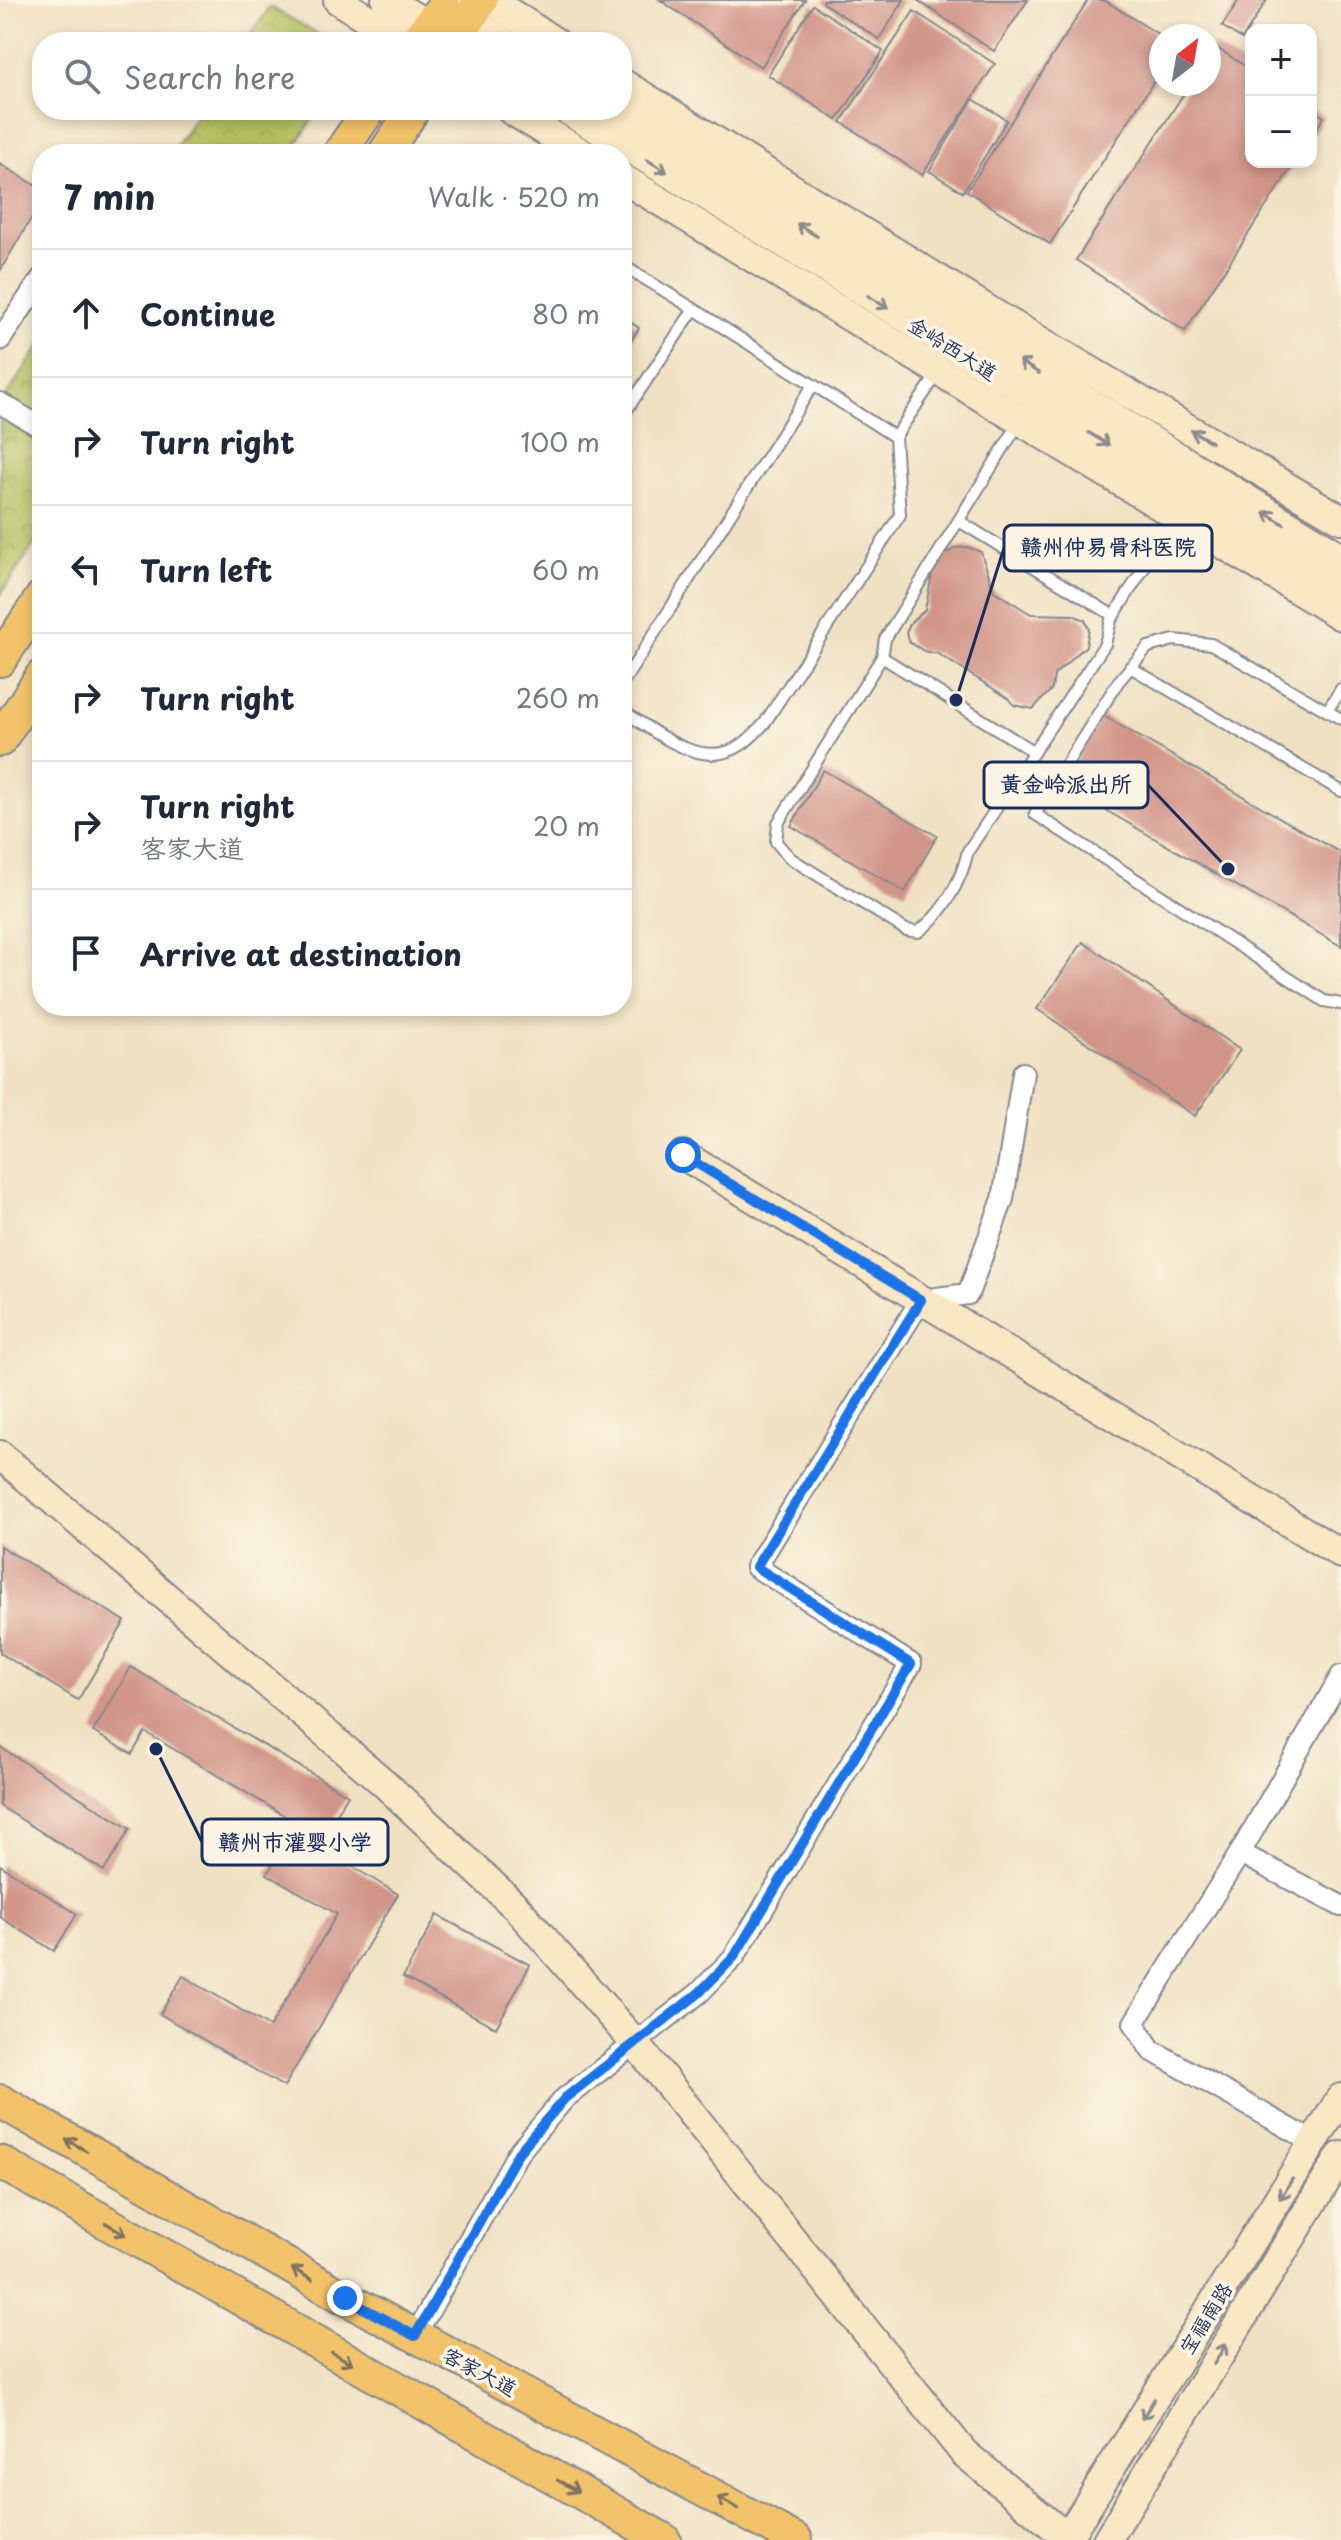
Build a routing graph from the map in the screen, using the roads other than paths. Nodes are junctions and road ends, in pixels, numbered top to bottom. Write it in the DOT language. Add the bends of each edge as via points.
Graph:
graph roads {
  1 [pos="338,0"];
  2 [pos="386,0"];
  3 [pos="449,22"];
  4 [pos="476,32"];
  5 [pos="502,32"];
  6 [pos="632,89"];
  7 [pos="362,120"];
  8 [pos="406,120"];
  9 [pos="527,120"];
  10 [pos="583,120"];
  11 [pos="629,120"];
  12 [pos="346,144"];
  13 [pos="391,144"];
  14 [pos="567,144"];
  15 [pos="622,144"];
  16 [pos="632,150"];
  17 [pos="632,184"];
  18 [pos="632,271"];
  19 [pos="32,293"];
  20 [pos="694,309"];
  21 [pos="0,340"];
  22 [pos="939,372"];
  23 [pos="813,385"];
  24 [pos="632,402"];
  25 [pos="0,403"];
  26 [pos="32,422"];
  27 [pos="1020,422"];
  28 [pos="895,437"];
  29 [pos="1176,517"];
  30 [pos="1341,519"];
  31 [pos="959,521"];
  32 [pos="1341,557"];
  33 [pos="1341,585"];
  34 [pos="32,612"];
  35 [pos="1114,616"];
  36 [pos="1341,616"];
  37 [pos="882,657"];
  38 [pos="0,660"];
  39 [pos="1130,667"];
  40 [pos="632,668"];
  41 [pos="1341,689"];
  42 [pos="32,691"];
  43 [pos="1327,711"];
  44 [pos="632,717"];
  45 [pos="1341,719"];
  46 [pos="0,740"];
  47 [pos="1034,752"];
  48 [pos="1341,791"];
  49 [pos="1341,1004"];
  50 [pos="1023,1073"];
  51 [pos="683,1155"];
  52 [pos="921,1300"];
  53 [pos="0,1455"];
  54 [pos="1341,1554"];
  55 [pos="1341,1676"];
  56 [pos="1240,1853"];
  57 [pos="1341,1906"];
  58 [pos="635,2043"];
  59 [pos="1341,2098"];
  60 [pos="0,2101"];
  61 [pos="1315,2143"];
  62 [pos="1341,2156"];
  63 [pos="0,2162"];
  64 [pos="415,2336"];
  65 [pos="1068,2539"];
  66 [pos="664,2540"];
  67 [pos="796,2540"];
  68 [pos="1107,2540"];
  1 -- 3 [label="street"];
  2 -- 3 [label="street"];
  3 -- 4 [label="street"];
  3 -- 5 [label="street"];
  30 -- 6 [label="street, one-way" via="1001,318"];
  7 -- 12 [label="main road"];
  8 -- 13 [label="main road"];
  9 -- 14 [label="street"];
  10 -- 15 [label="street, 金岭西大道, one-way"];
  32 -- 11 [label="street, 金岭西大道, one-way"];
  16 -- 33 [label="street, 金岭西大道, one-way"];
  17 -- 22 [label="street"];
  18 -- 20 [label="lane"];
  19 -- 21 [label="street"];
  20 -- 23 [label="lane"];
  20 -- 24 [label="lane"];
  22 -- 27 [label="street"];
  22 -- 28 [label="lane"];
  23 -- 28 [label="lane"];
  23 -- 40 [label="lane"];
  25 -- 26 [label="street"];
  27 -- 29 [label="street"];
  27 -- 31 [label="lane"];
  28 -- 44 [label="lane" via="900,515 764,724 739,747 714,755 674,745"];
  29 -- 35 [label="lane"];
  29 -- 36 [label="street"];
  31 -- 35 [label="lane"];
  31 -- 37 [label="lane" via="885,639"];
  34 -- 38 [label="main road"];
  35 -- 47 [label="lane" via="1105,644"];
  37 -- 47 [label="lane"];
  37 -- 47 [label="lane" via="778,823 776,842 790,858 906,930 918,932 934,920 964,871 968,851"];
  39 -- 43 [label="lane" via="1148,647 1174,640 1211,644"];
  39 -- 48 [label="lane"];
  39 -- 49 [label="lane" via="1035,814 1324,1001"];
  41 -- 43 [label="lane"];
  42 -- 46 [label="main road"];
  43 -- 45 [label="lane"];
  50 -- 52 [label="street" via="1003,1199 968,1294"];
  51 -- 52 [label="street"];
  52 -- 54 [label="street"];
  52 -- 58 [label="street" via="756,1567 911,1664 734,1957 699,1993"];
  53 -- 58 [label="street" via="384,1783 516,1907"];
  55 -- 56 [label="street"];
  56 -- 57 [label="street"];
  56 -- 61 [label="street" via="1134,2023 1151,2050"];
  58 -- 64 [label="street" via="565,2098 518,2153"];
  58 -- 65 [label="street" via="964,2453"];
  59 -- 61 [label="street, 宝福南路"];
  64 -- 60 [label="main road, 客家大道, one-way"];
  61 -- 65 [label="street, 宝福南路, one-way"];
  68 -- 62 [label="street, 宝福南路, one-way"];
  63 -- 66 [label="main road, one-way"];
  67 -- 64 [label="main road, 客家大道, one-way"];
}
